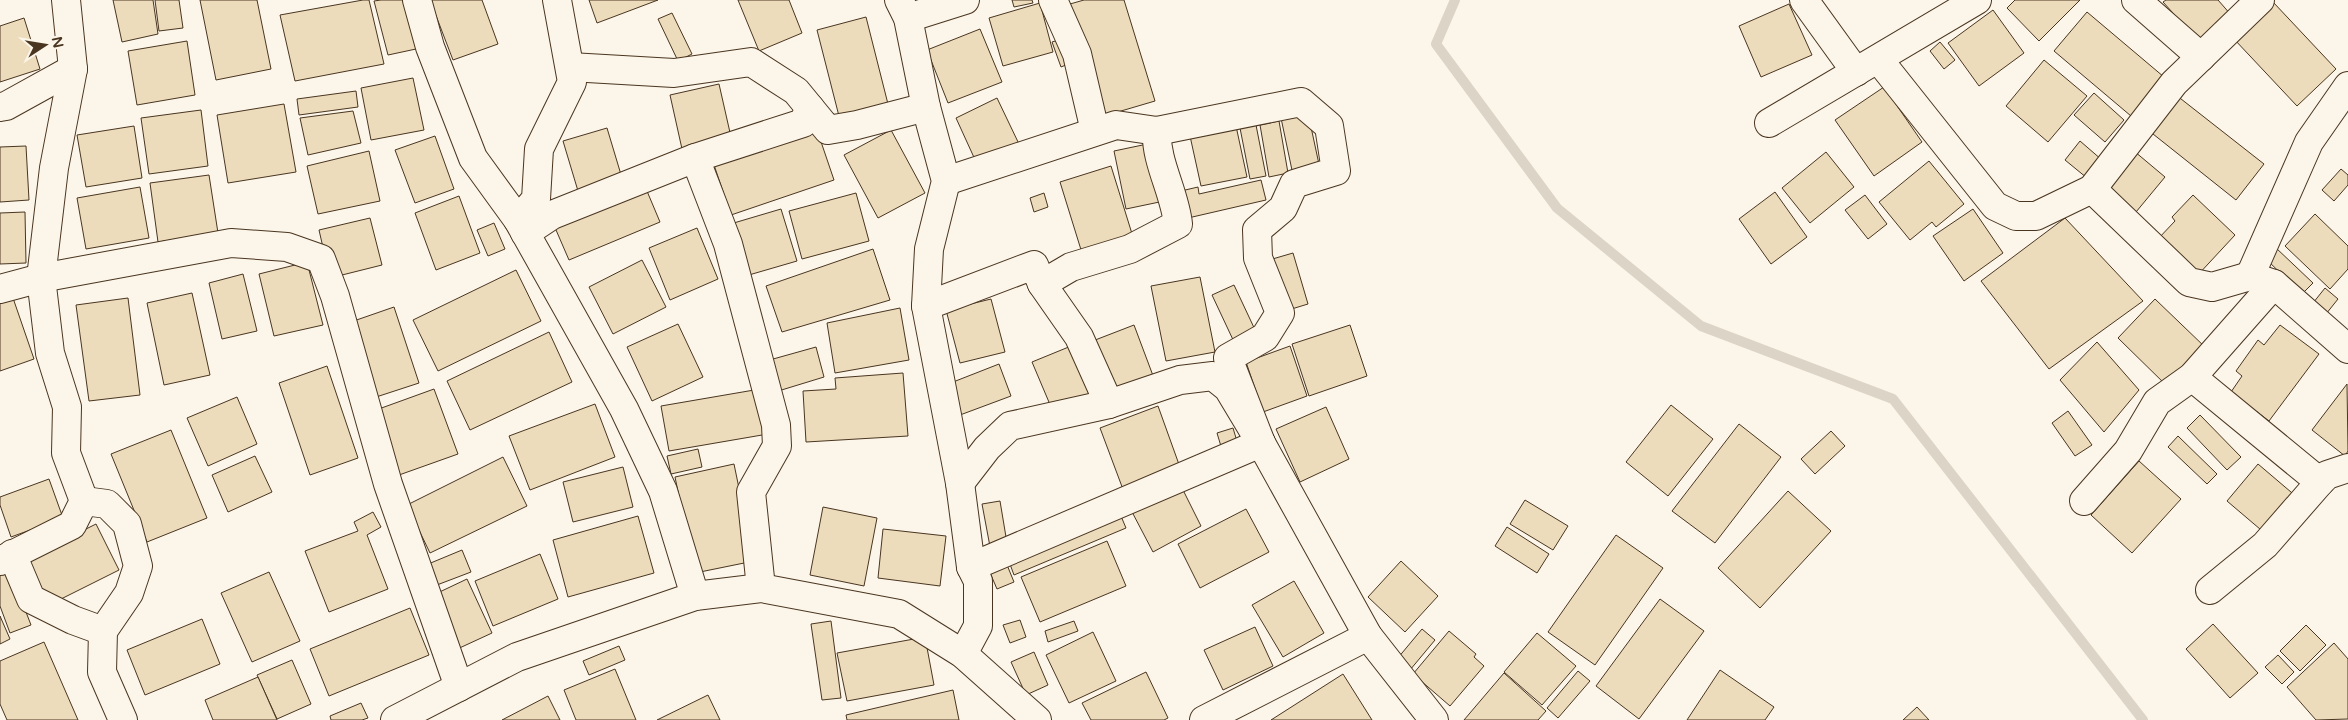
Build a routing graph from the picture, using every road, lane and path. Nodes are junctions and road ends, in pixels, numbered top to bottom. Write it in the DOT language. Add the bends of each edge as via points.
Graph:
graph roads {
  1 [pos="66,0"];
  2 [pos="417,0"];
  3 [pos="557,0"];
  4 [pos="965,0"];
  5 [pos="1053,0"];
  6 [pos="1804,0"];
  7 [pos="1977,0"];
  8 [pos="2136,0"];
  9 [pos="2260,0"];
  10 [pos="904,9"];
  11 [pos="2201,58"];
  12 [pos="1868,66"];
  13 [pos="570,67"];
  14 [pos="74,69"];
  15 [pos="2348,86"];
  16 [pos="0,107"];
  17 [pos="926,107"];
  18 [pos="810,108"];
  19 [pos="1769,123"];
  20 [pos="1095,131"];
  21 [pos="1157,131"];
  22 [pos="695,158"];
  23 [pos="946,181"];
  24 [pos="2092,189"];
  25 [pos="522,226"];
  26 [pos="41,278"];
  27 [pos="2262,280"];
  28 [pos="1042,284"];
  29 [pos="0,289"];
  30 [pos="926,306"];
  31 [pos="2348,349"];
  32 [pos="2192,377"];
  33 [pos="1109,404"];
  34 [pos="1261,443"];
  35 [pos="2348,468"];
  36 [pos="2320,482"];
  37 [pos="960,483"];
  38 [pos="84,501"];
  39 [pos="2084,501"];
  40 [pos="6,557"];
  41 [pos="971,567"];
  42 [pos="761,588"];
  43 [pos="2210,590"];
  44 [pos="695,596"];
  45 [pos="103,631"];
  46 [pos="1368,636"];
  47 [pos="964,654"];
  48 [pos="459,687"];
  49 [pos="123,720"];
  50 [pos="395,720"];
  51 [pos="1037,720"];
  52 [pos="1204,720"];
  53 [pos="1434,720"];
  1 -- 14 [label="street"];
  2 -- 25 [label="street" via="430,47 473,158"];
  3 -- 13 [label="street"];
  4 -- 10 [label="street"];
  5 -- 20 [label="street" via="1077,54"];
  6 -- 12 [label="street"];
  7 -- 12 [label="street"];
  8 -- 11 [label="street"];
  9 -- 11 [label="street"];
  10 -- 17 [label="street"];
  11 -- 24 [label="street" via="2174,83"];
  12 -- 19 [label="street"];
  12 -- 24 [label="street" via="1995,206 2016,216 2036,216"];
  13 -- 18 [label="street" via="674,73 751,62 796,91"];
  13 -- 25 [label="street" via="572,82 539,149 536,199"];
  14 -- 16 [label="street"];
  14 -- 26 [label="street" via="54,168"];
  15 -- 27 [label="street" via="2310,142"];
  17 -- 18 [label="street" via="828,130"];
  17 -- 23 [label="street"];
  18 -- 22 [label="street" via="803,123"];
  20 -- 21 [label="street" via="1116,124"];
  20 -- 23 [label="street"];
  21 -- 28 [label="street" via="1178,224 1130,249 1070,267"];
  21 -- 34 [label="street" via="1301,102 1329,126 1336,171 1294,184 1283,208 1257,230 1258,258 1280,313 1265,337 1228,358"];
  22 -- 25 [label="street"];
  22 -- 42 [label="street" via="728,244 776,425 777,446 751,492"];
  23 -- 30 [label="street" via="929,249"];
  24 -- 27 [label="street" via="2189,282 2212,287"];
  25 -- 44 [label="street" via="624,409 663,492"];
  26 -- 29 [label="street"];
  26 -- 38 [label="street" via="50,353 67,407 66,453"];
  26 -- 48 [label="street" via="231,243 287,247 321,260 335,296 388,484"];
  27 -- 31 [label="street"];
  27 -- 32 [label="street"];
  28 -- 30 [label="street" via="1034,264"];
  28 -- 33 [label="street" via="1078,337"];
  30 -- 37 [label="street"];
  32 -- 36 [label="street"];
  32 -- 39 [label="street" via="2157,402 2128,451"];
  33 -- 34 [label="street" via="1180,380 1213,376 1228,388"];
  33 -- 37 [label="street" via="1010,426 987,448"];
  34 -- 41 [label="street"];
  34 -- 46 [label="street"];
  35 -- 36 [label="street" via="2328,475"];
  36 -- 43 [label="street" via="2266,545"];
  37 -- 41 [label="street"];
  38 -- 40 [label="street" via="72,525"];
  38 -- 45 [label="street" via="107,504 126,524 138,566 129,593"];
  40 -- 45 [label="street" via="31,599"];
  41 -- 47 [label="street" via="978,582 978,626"];
  42 -- 44 [label="street"];
  42 -- 47 [label="street" via="899,614"];
  44 -- 48 [label="street" via="518,657"];
  45 -- 49 [label="street" via="102,672"];
  46 -- 52 [label="street"];
  46 -- 53 [label="street"];
  47 -- 51 [label="street"];
  48 -- 50 [label="street"];
}
